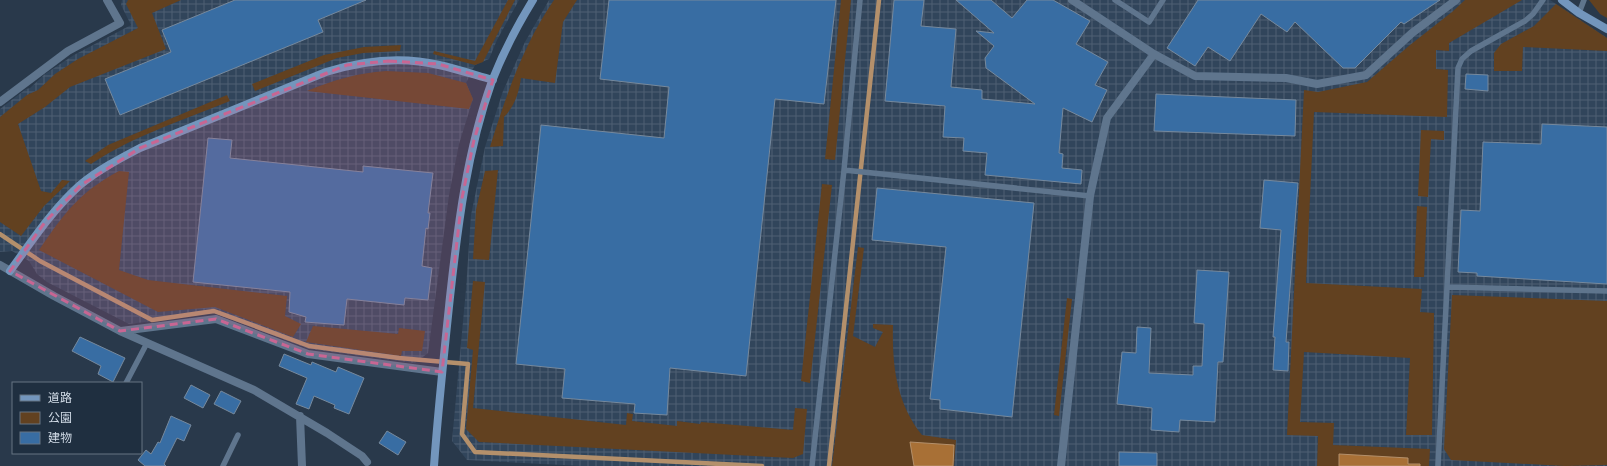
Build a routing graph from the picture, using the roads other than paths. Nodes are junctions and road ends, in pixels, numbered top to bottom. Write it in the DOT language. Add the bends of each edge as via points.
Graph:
graph roads {
  1 [pos="107,0"];
  2 [pos="532,0"];
  3 [pos="860,0"];
  4 [pos="1072,0"];
  5 [pos="1116,0"];
  6 [pos="1163,0"];
  7 [pos="1456,0"];
  8 [pos="1543,0"];
  9 [pos="1562,0"];
  10 [pos="1584,0"];
  11 [pos="1580,13"];
  12 [pos="1607,29"];
  13 [pos="1154,54"];
  14 [pos="493,80"];
  15 [pos="0,102"];
  16 [pos="844,170"];
  17 [pos="1090,196"];
  18 [pos="0,265"];
  19 [pos="10,271"];
  20 [pos="1447,286"];
  21 [pos="1607,291"];
  22 [pos="120,331"];
  23 [pos="147,343"];
  24 [pos="442,372"];
  25 [pos="127,382"];
  26 [pos="300,416"];
  27 [pos="238,436"];
  28 [pos="367,462"];
  29 [pos="223,466"];
  30 [pos="302,466"];
  31 [pos="434,466"];
  32 [pos="812,466"];
  33 [pos="1061,466"];
  34 [pos="1438,466"];
  1 -- 15 [label="street" via="120,23 68,51"];
  2 -- 14 [label="street"];
  3 -- 16 [label="lane"];
  4 -- 13 [label="street"];
  5 -- 6 [label="lane" via="1149,22"];
  7 -- 13 [label="street" via="1412,33 1366,75 1317,84 1286,78 1194,76"];
  8 -- 20 [label="lane" via="1525,21 1472,51 1462,59 1458,68"];
  9 -- 11 [label="street"];
  10 -- 11 [label="lane"];
  11 -- 12 [label="street"];
  13 -- 17 [label="street" via="1107,118"];
  14 -- 19 [label="street" via="438,64 415,61 370,62 347,65 326,72 120,158 98,172 63,201"];
  14 -- 24 [label="street" via="474,140 463,191"];
  16 -- 17 [label="lane"];
  16 -- 32 [label="lane"];
  17 -- 33 [label="street"];
  18 -- 19 [label="street"];
  19 -- 22 [label="street"];
  20 -- 21 [label="lane"];
  20 -- 34 [label="lane"];
  22 -- 23 [label="street"];
  22 -- 24 [label="street" via="216,319 308,354"];
  23 -- 25 [label="lane"];
  23 -- 26 [label="street" via="254,390"];
  24 -- 31 [label="street"];
  26 -- 28 [label="street" via="362,456"];
  26 -- 30 [label="street"];
  27 -- 29 [label="lane"];
}
